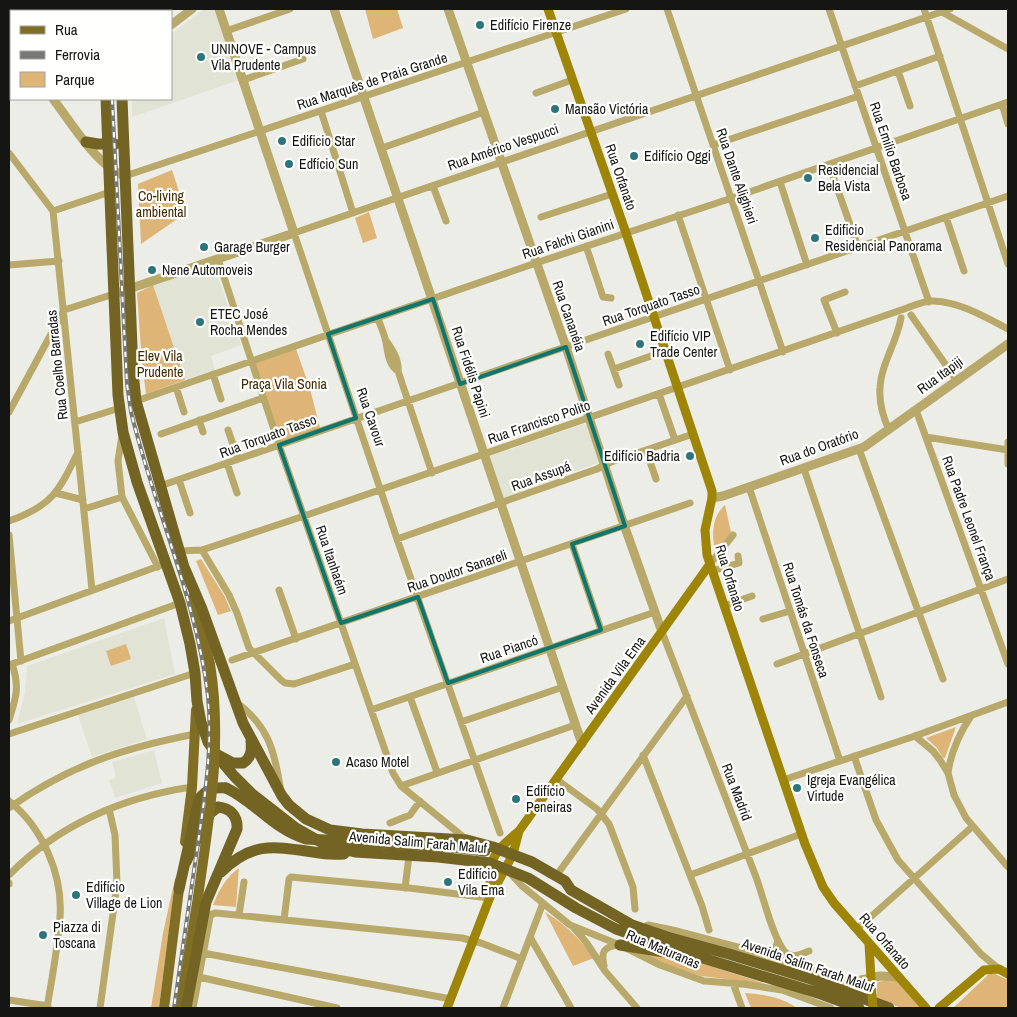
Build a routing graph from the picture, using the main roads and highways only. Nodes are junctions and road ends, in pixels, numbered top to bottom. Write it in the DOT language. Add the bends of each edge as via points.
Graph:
graph roads {
  1 [pos="548,9"];
  2 [pos="106,100"];
  3 [pos="122,100"];
  4 [pos="86,142"];
  5 [pos="108,144"];
  6 [pos="124,144"];
  7 [pos="184,567"];
  8 [pos="711,568"];
  9 [pos="197,701"];
  10 [pos="251,740"];
  11 [pos="217,754"];
  12 [pos="518,831"];
  13 [pos="355,852"];
  14 [pos="495,856"];
  15 [pos="510,861"];
  16 [pos="186,862"];
  17 [pos="215,878"];
  18 [pos="179,888"];
  19 [pos="571,890"];
  20 [pos="490,898"];
  21 [pos="869,944"];
  22 [pos="620,945"];
  23 [pos="681,951"];
  24 [pos="1008,974"];
  25 [pos="948,1004"];
  26 [pos="927,1007"];
  27 [pos="164,1008"];
  28 [pos="180,1008"];
  29 [pos="186,1008"];
  30 [pos="448,1008"];
  31 [pos="859,1008"];
  32 [pos="873,1008"];
  33 [pos="889,1008"];
  34 [pos="939,1008"];
  1 -- 8 [label="main road, Rua Orfanato" via="712,491 705,530"];
  2 -- 5 [label="highway, Avenida Salim Farah Maluf"];
  3 -- 6 [label="highway, Avenida Salim Farah Maluf"];
  4 -- 5 [label="highway"];
  5 -- 6 [label="highway"];
  5 -- 9 [label="highway, Avenida Salim Farah Maluf" via="123,432 162,565 180,603 195,673"];
  6 -- 7 [label="highway, Avenida Salim Farah Maluf" via="136,401"];
  7 -- 10 [label="highway, Avenida Salim Farah Maluf"];
  7 -- 28 [label="main road, bridge" via="210,664 216,711 215,765"];
  8 -- 12 [label="main road, Avenida Vila Ema"];
  8 -- 21 [label="main road, Rua Orfanato" via="801,834 823,886"];
  9 -- 11 [label="highway, Avenida Salim Farah Maluf" via="208,742"];
  9 -- 18 [label="main road" via="192,787"];
  10 -- 11 [label="highway" via="250,757 243,763 233,763"];
  10 -- 14 [label="highway, Avenida Salim Farah Maluf" via="282,796 306,819 343,833 467,840"];
  11 -- 13 [label="highway, Avenida Salim Farah Maluf" via="234,776 296,828 326,845"];
  12 -- 14 [label="main road, Avenida Vila Ema"];
  12 -- 15 [label="main road, Avenida Vila Ema"];
  13 -- 14 [label="highway, Avenida Salim Farah Maluf" via="470,860"];
  13 -- 17 [label="highway" via="334,855 263,848 238,857"];
  14 -- 15 [label="highway"];
  14 -- 16 [label="highway, bridge" via="478,849 306,839 278,827 226,788 213,788 199,799"];
  14 -- 20 [label="main road, Avenida Vila Ema"];
  15 -- 19 [label="highway"];
  15 -- 19 [label="highway, Avenida Salim Farah Maluf" via="532,862 565,881"];
  15 -- 20 [label="main road, Avenida Vila Ema"];
  15 -- 23 [label="highway, Avenida Salim Farah Maluf" via="528,878 576,908 616,929"];
  16 -- 17 [label="highway" via="210,812 216,808 227,809 237,820 237,829"];
  16 -- 18 [label="highway"];
  17 -- 29 [label="highway" via="204,911"];
  18 -- 27 [label="main road"];
  19 -- 33 [label="highway, Avenida Salim Farah Maluf" via="632,925 811,979"];
  20 -- 30 [label="main road, Avenida Vila Ema"];
  21 -- 26 [label="main road, Rua Orfanato"];
  21 -- 32 [label="main road, bridge"];
  22 -- 23 [label="highway" via="662,952"];
  23 -- 31 [label="highway, Avenida Salim Farah Maluf"];
  24 -- 25 [label="main road" via="999,969 984,970"];
  25 -- 34 [label="main road"];
}
